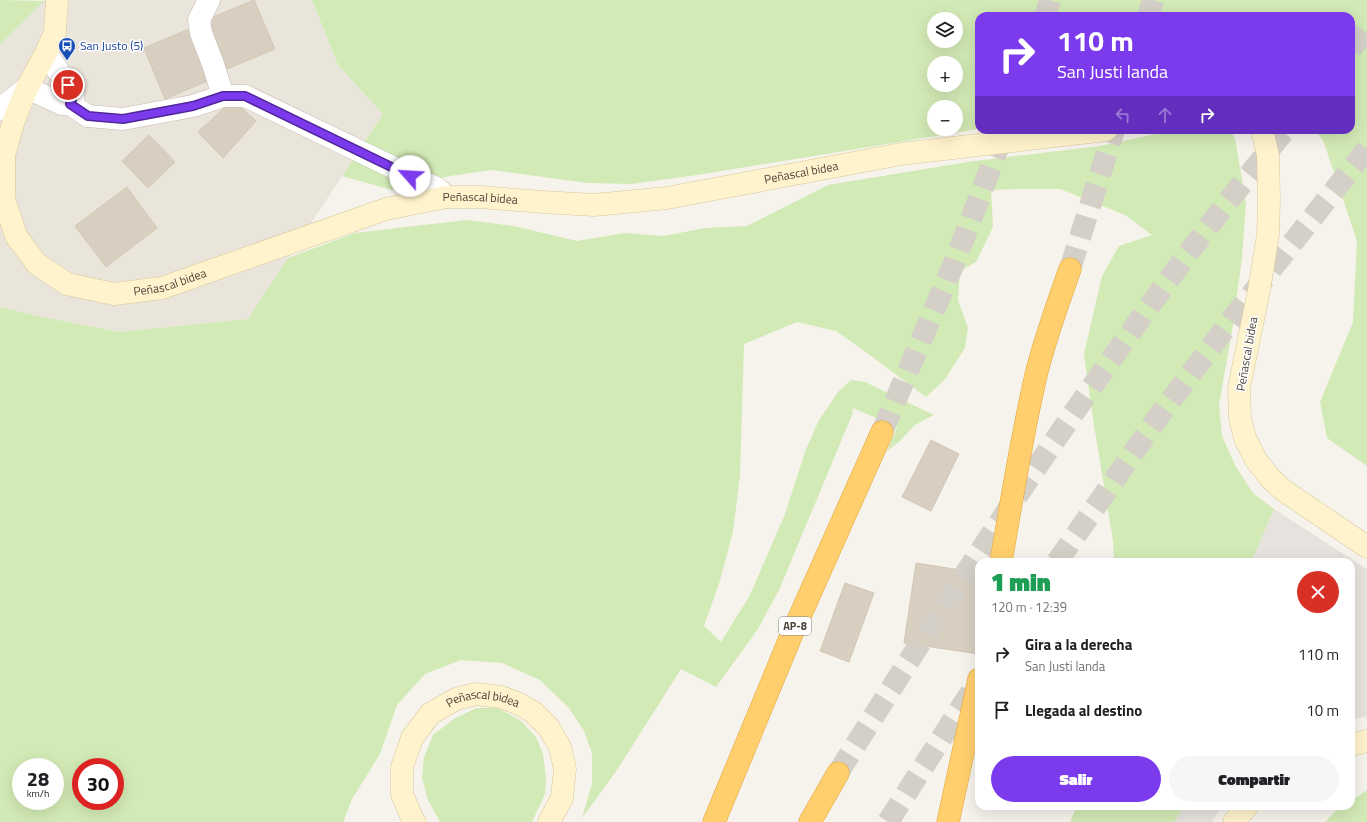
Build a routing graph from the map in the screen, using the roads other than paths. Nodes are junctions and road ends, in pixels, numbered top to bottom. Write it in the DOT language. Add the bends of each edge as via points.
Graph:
graph roads {
  1 [pos="57,0"];
  2 [pos="209,0"];
  3 [pos="46,53"];
  4 [pos="27,88"];
  5 [pos="223,96"];
  6 [pos="70,104"];
  7 [pos="0,109"];
  8 [pos="1072,134"];
  9 [pos="1263,134"];
  10 [pos="446,197"];
  11 [pos="1070,270"];
  12 [pos="882,432"];
  13 [pos="1367,547"];
  14 [pos="1002,558"];
  15 [pos="975,697"];
  16 [pos="1367,741"];
  17 [pos="1355,744"];
  18 [pos="838,773"];
  19 [pos="1244,810"];
  20 [pos="415,822"];
  21 [pos="550,822"];
  22 [pos="714,822"];
  23 [pos="810,822"];
  24 [pos="948,822"];
  25 [pos="1234,822"];
  1 -- 3 [label="street, Peñascal bidea" via="55,32"];
  2 -- 5 [label="street" via="199,20 200,27"];
  3 -- 4 [label="street, Peñascal bidea"];
  3 -- 6 [label="street" via="73,94"];
  4 -- 6 [label="street" via="62,104"];
  4 -- 7 [label="street"];
  4 -- 10 [label="street, Peñascal bidea" via="4,155 4,199 16,236 37,264 67,284 114,294 162,288 386,209"];
  5 -- 6 [label="street" via="193,106 123,119 88,116"];
  5 -- 10 [label="street" via="245,96 438,189"];
  8 -- 10 [label="street, Peñascal bidea" via="901,154 674,197 640,201 594,204"];
  9 -- 13 [label="street, Peñascal bidea" via="1268,155 1268,235 1238,388 1240,418 1245,438 1256,460 1283,490"];
  11 -- 14 [label="highway" via="1037,370"];
  12 -- 22 [label="highway, AP-8" via="791,636"];
  15 -- 24 [label="highway"];
  16 -- 17 [label="street"];
  18 -- 23 [label="highway"];
  19 -- 25 [label="street"];
  20 -- 21 [label="street, Peñascal bidea" via="402,794 402,767 412,738 430,714 456,699 476,694 501,697 533,712 560,746 565,769 562,798"];
}
